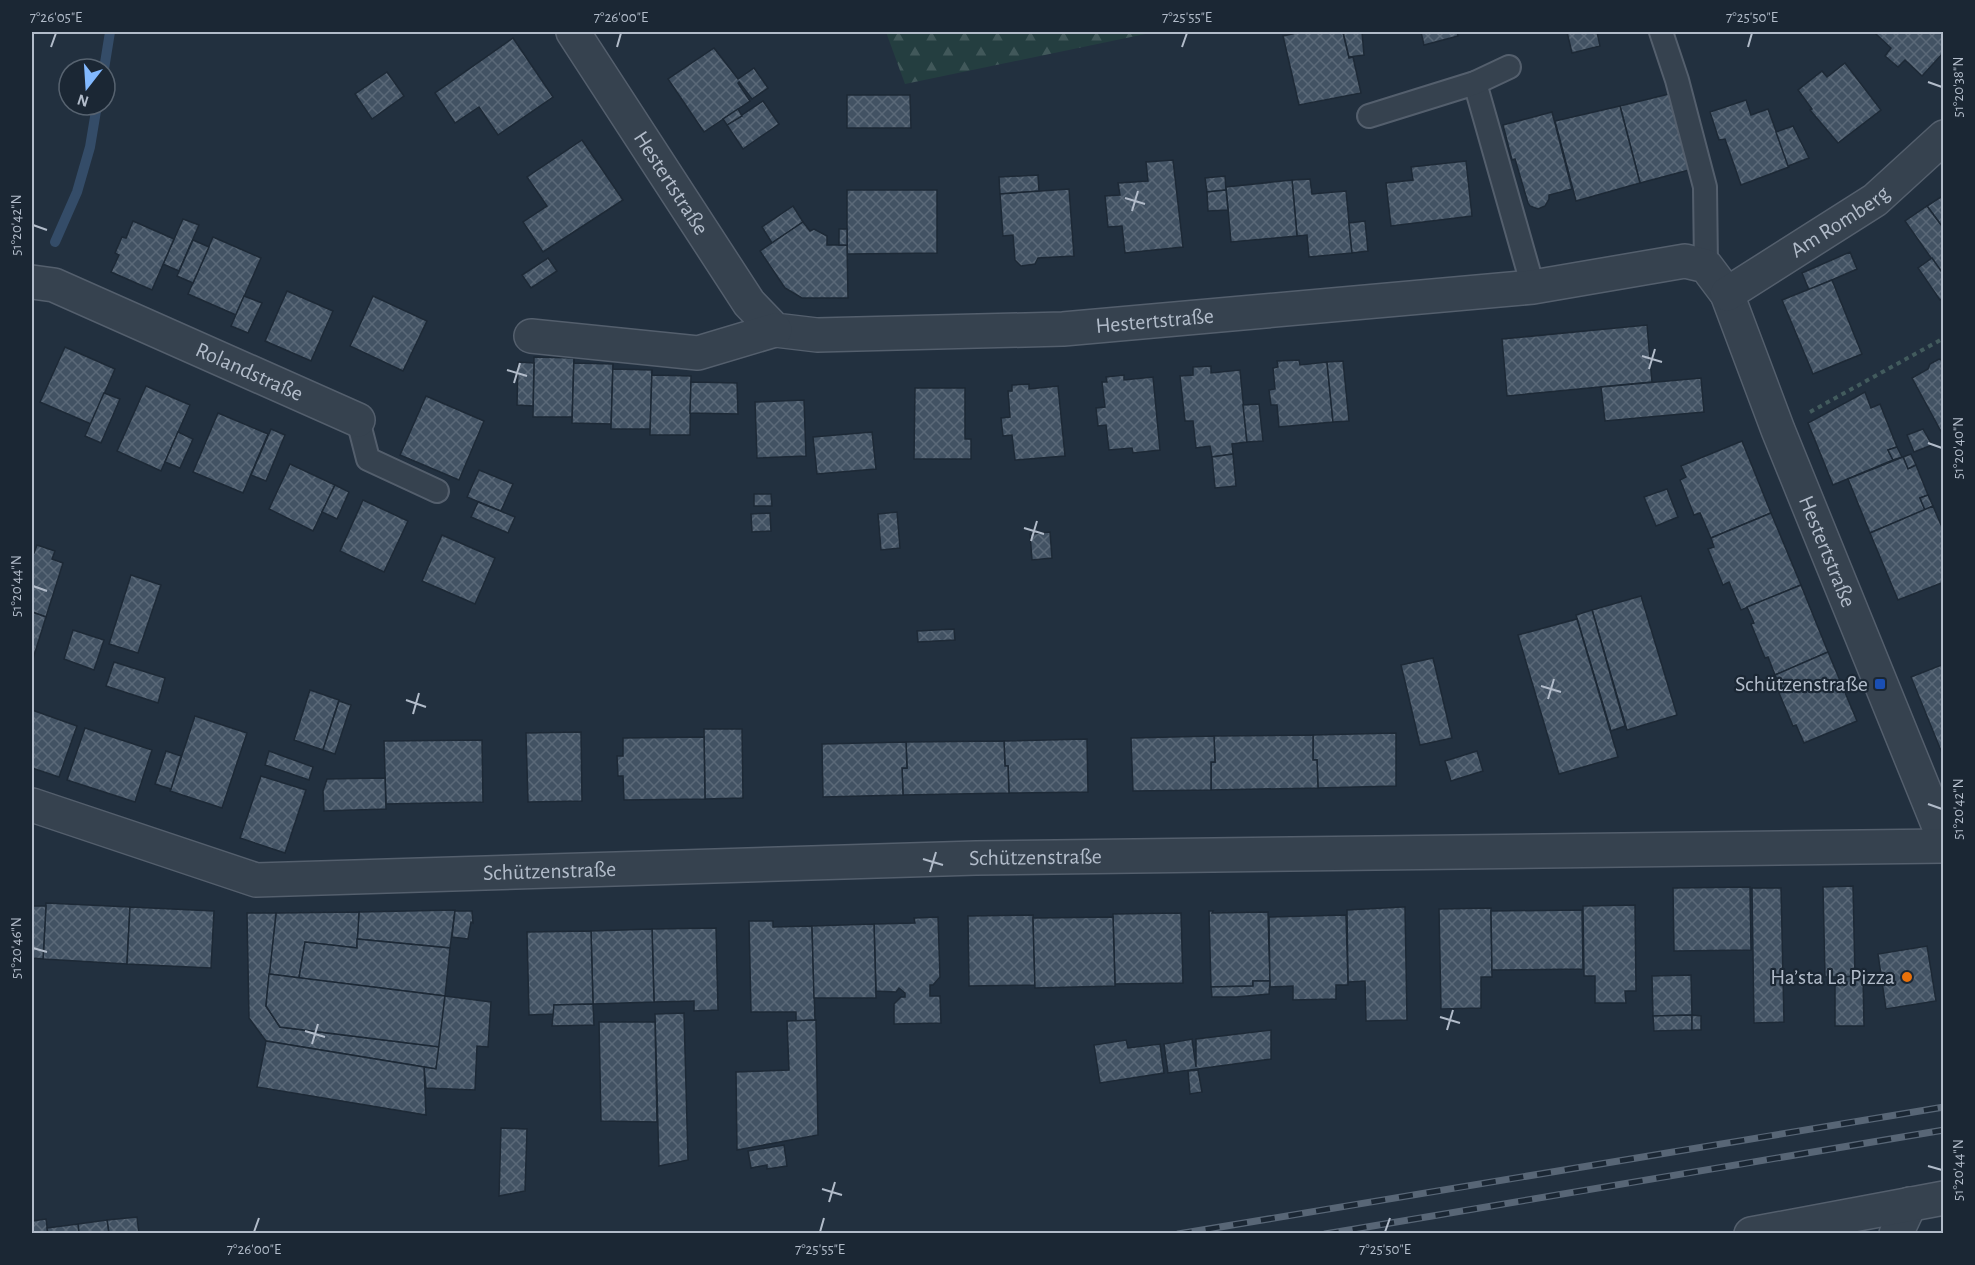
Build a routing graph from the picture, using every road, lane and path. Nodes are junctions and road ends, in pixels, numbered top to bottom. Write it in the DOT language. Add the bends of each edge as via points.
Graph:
graph roads {
  1 [pos="573,32"];
  2 [pos="1661,32"];
  3 [pos="1509,67"];
  4 [pos="1475,83"];
  5 [pos="1369,116"];
  6 [pos="1944,137"];
  7 [pos="1706,266"];
  8 [pos="32,282"];
  9 [pos="1533,287"];
  10 [pos="1727,294"];
  11 [pos="776,330"];
  12 [pos="531,336"];
  13 [pos="1944,338"];
  14 [pos="358,420"];
  15 [pos="1778,430"];
  16 [pos="437,490"];
  17 [pos="32,805"];
  18 [pos="1944,839"];
  19 [pos="1944,846"];
  20 [pos="1944,1197"];
  21 [pos="1910,1204"];
  22 [pos="1751,1233"];
  23 [pos="1896,1233"];
  1 -- 11 [label="street, Hestertstraße" via="749,303"];
  2 -- 7 [label="lane" via="1705,187"];
  3 -- 4 [label="lane"];
  4 -- 5 [label="lane"];
  4 -- 9 [label="lane"];
  6 -- 10 [label="street, Am Romberg" via="1875,200"];
  7 -- 9 [label="street, Hestertstraße" via="1685,261"];
  7 -- 10 [label="street, Hestertstraße"];
  8 -- 14 [label="street, Rolandstraße" via="54,285"];
  9 -- 11 [label="street, Hestertstraße" via="1063,329 818,335"];
  10 -- 15 [label="street, Hestertstraße"];
  11 -- 12 [label="street, Hestertstraße" via="698,352"];
  13 -- 15 [label="path"];
  14 -- 16 [label="lane, Rolandstraße" via="368,459"];
  15 -- 18 [label="street, Hestertstraße"];
  17 -- 19 [label="street, Schützenstraße" via="256,880 976,858"];
  20 -- 21 [label="street"];
  21 -- 22 [label="street"];
  21 -- 23 [label="street"];
}
